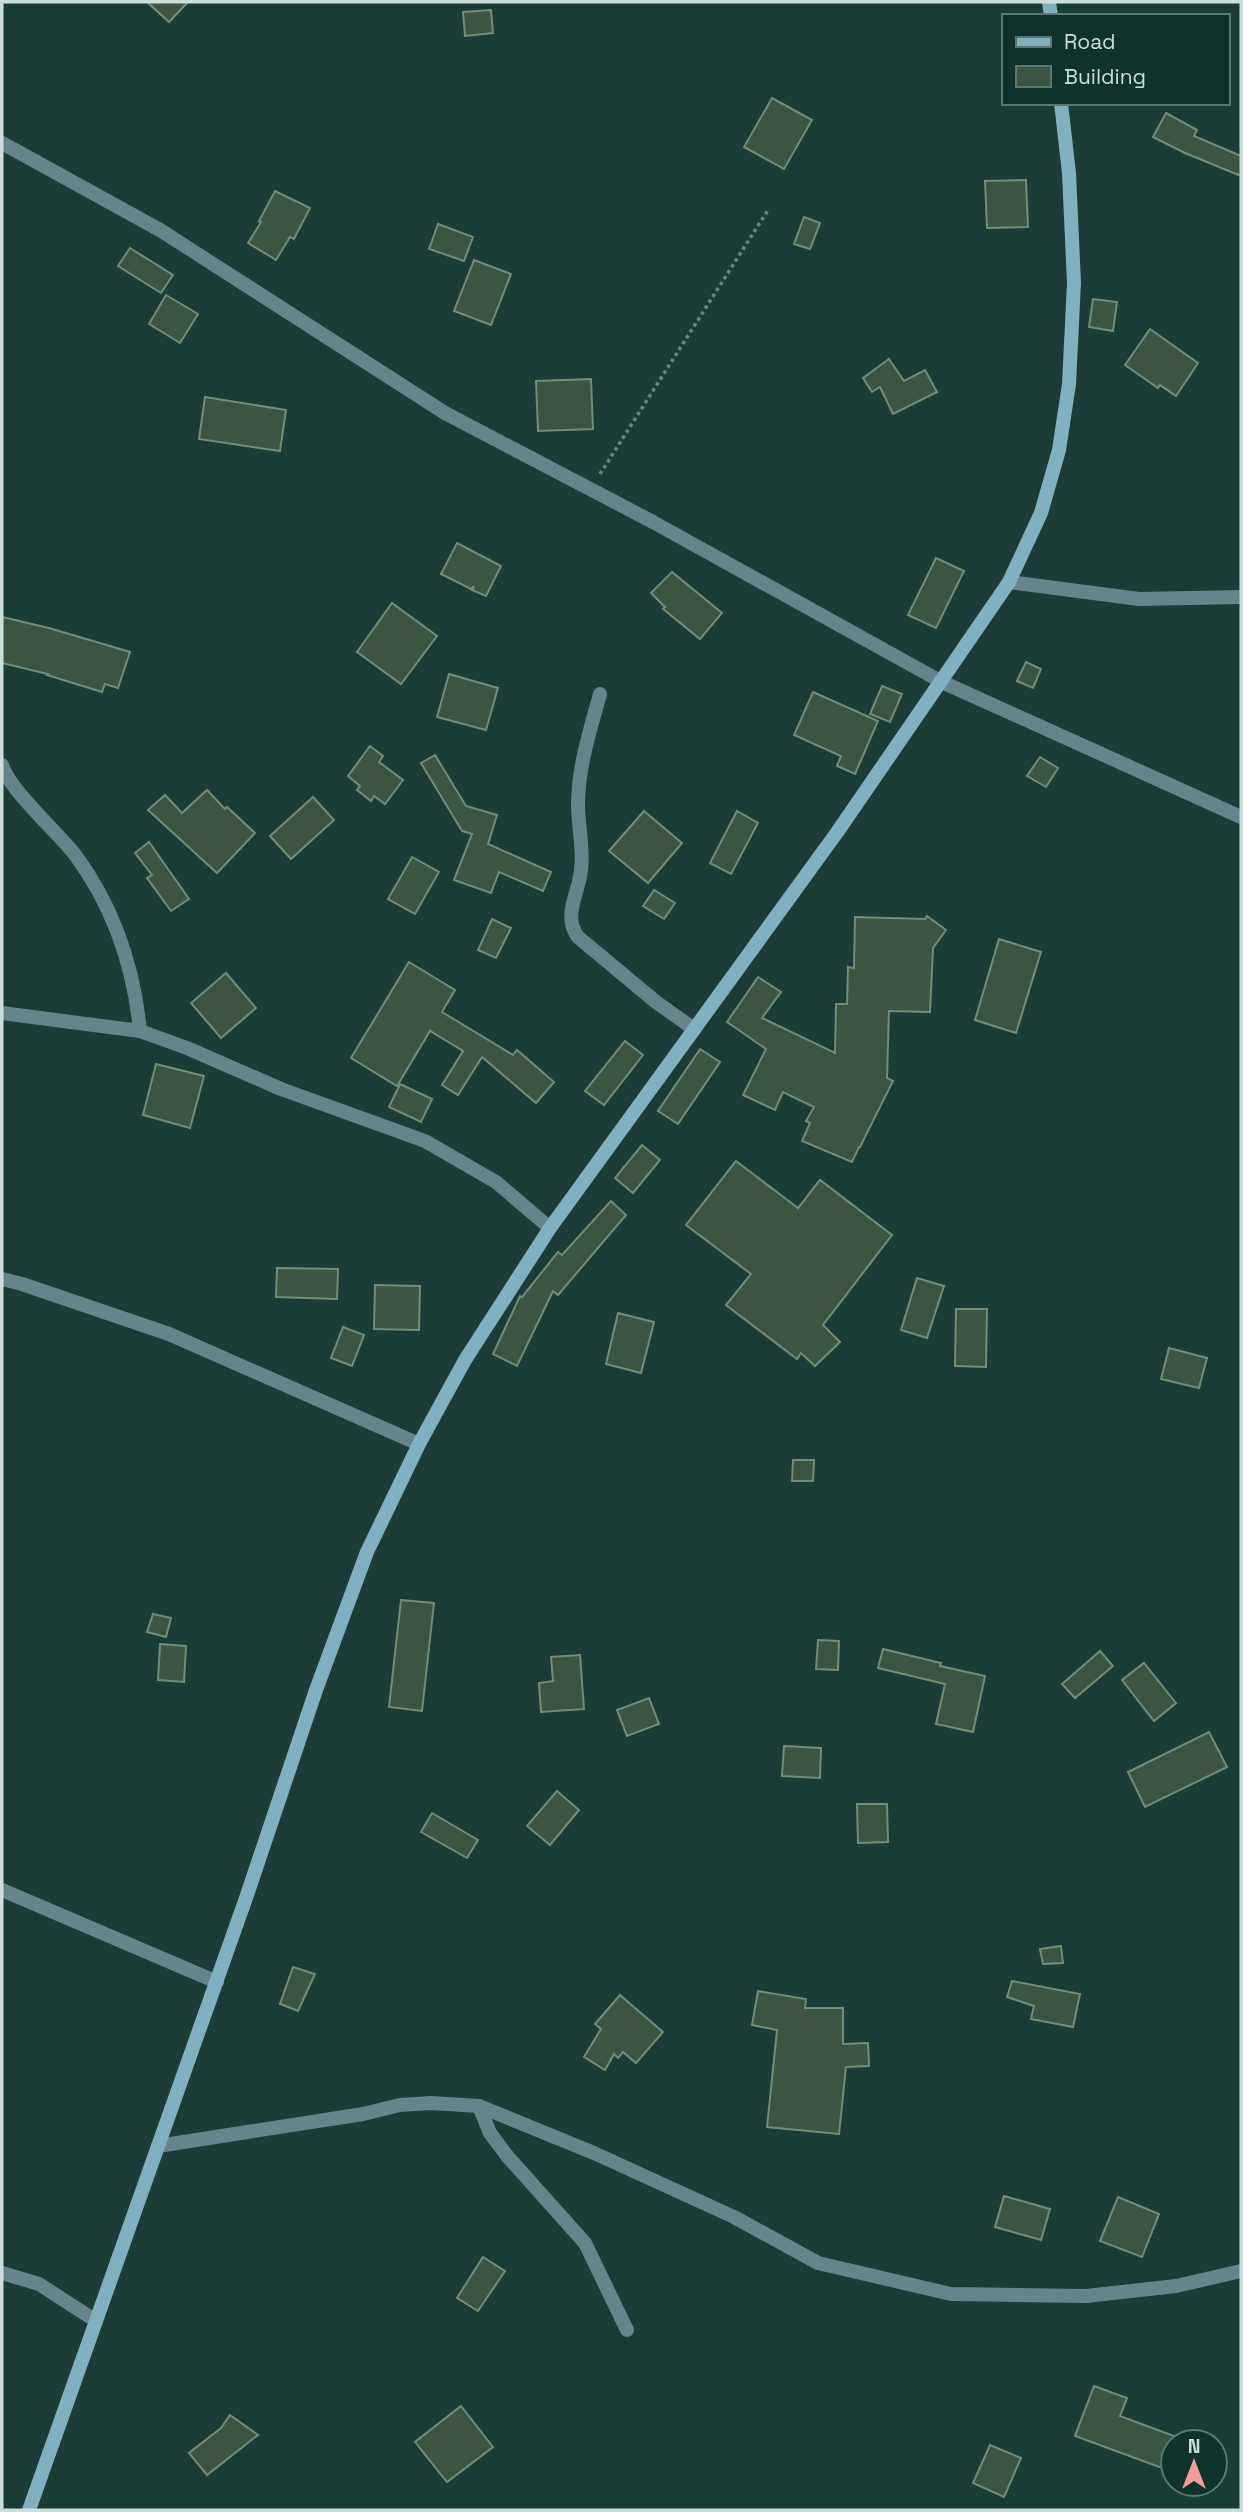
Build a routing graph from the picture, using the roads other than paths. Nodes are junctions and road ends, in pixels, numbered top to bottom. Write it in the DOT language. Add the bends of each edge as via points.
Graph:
graph roads {
  1 [pos="1061,105"];
  2 [pos="2,143"];
  3 [pos="1009,582"];
  4 [pos="1241,597"];
  5 [pos="942,682"];
  6 [pos="600,694"];
  7 [pos="2,765"];
  8 [pos="1241,817"];
  9 [pos="2,1013"];
  10 [pos="694,1029"];
  11 [pos="140,1031"];
  12 [pos="550,1228"];
  13 [pos="2,1279"];
  14 [pos="419,1444"];
  15 [pos="2,1890"];
  16 [pos="217,1982"];
  17 [pos="479,2106"];
  18 [pos="158,2146"];
  19 [pos="1241,2271"];
  20 [pos="2,2273"];
  21 [pos="96,2321"];
  22 [pos="627,2330"];
  23 [pos="29,2510"];
  1 -- 3 [label="main road" via="1074,283 1069,384 1059,450 1041,513"];
  2 -- 5 [label="street" via="160,230 445,412"];
  3 -- 4 [label="street" via="1139,599"];
  3 -- 5 [label="main road"];
  5 -- 8 [label="street"];
  5 -- 10 [label="main road"];
  6 -- 10 [label="street" via="579,777 582,868 571,927"];
  7 -- 11 [label="street" via="76,856 103,899 127,955"];
  9 -- 11 [label="street"];
  10 -- 12 [label="main road"];
  11 -- 12 [label="street" via="281,1089 425,1140 496,1182"];
  12 -- 14 [label="main road"];
  13 -- 14 [label="street" via="169,1334"];
  14 -- 16 [label="main road" via="367,1552"];
  15 -- 16 [label="street"];
  16 -- 18 [label="main road"];
  17 -- 18 [label="street" via="400,2105"];
  17 -- 19 [label="street" via="594,2152 734,2217 818,2263 951,2294 1086,2296 1176,2286"];
  17 -- 22 [label="street" via="490,2133 508,2157 585,2244"];
  18 -- 21 [label="main road"];
  20 -- 21 [label="street" via="39,2284"];
  21 -- 23 [label="main road"];
}
